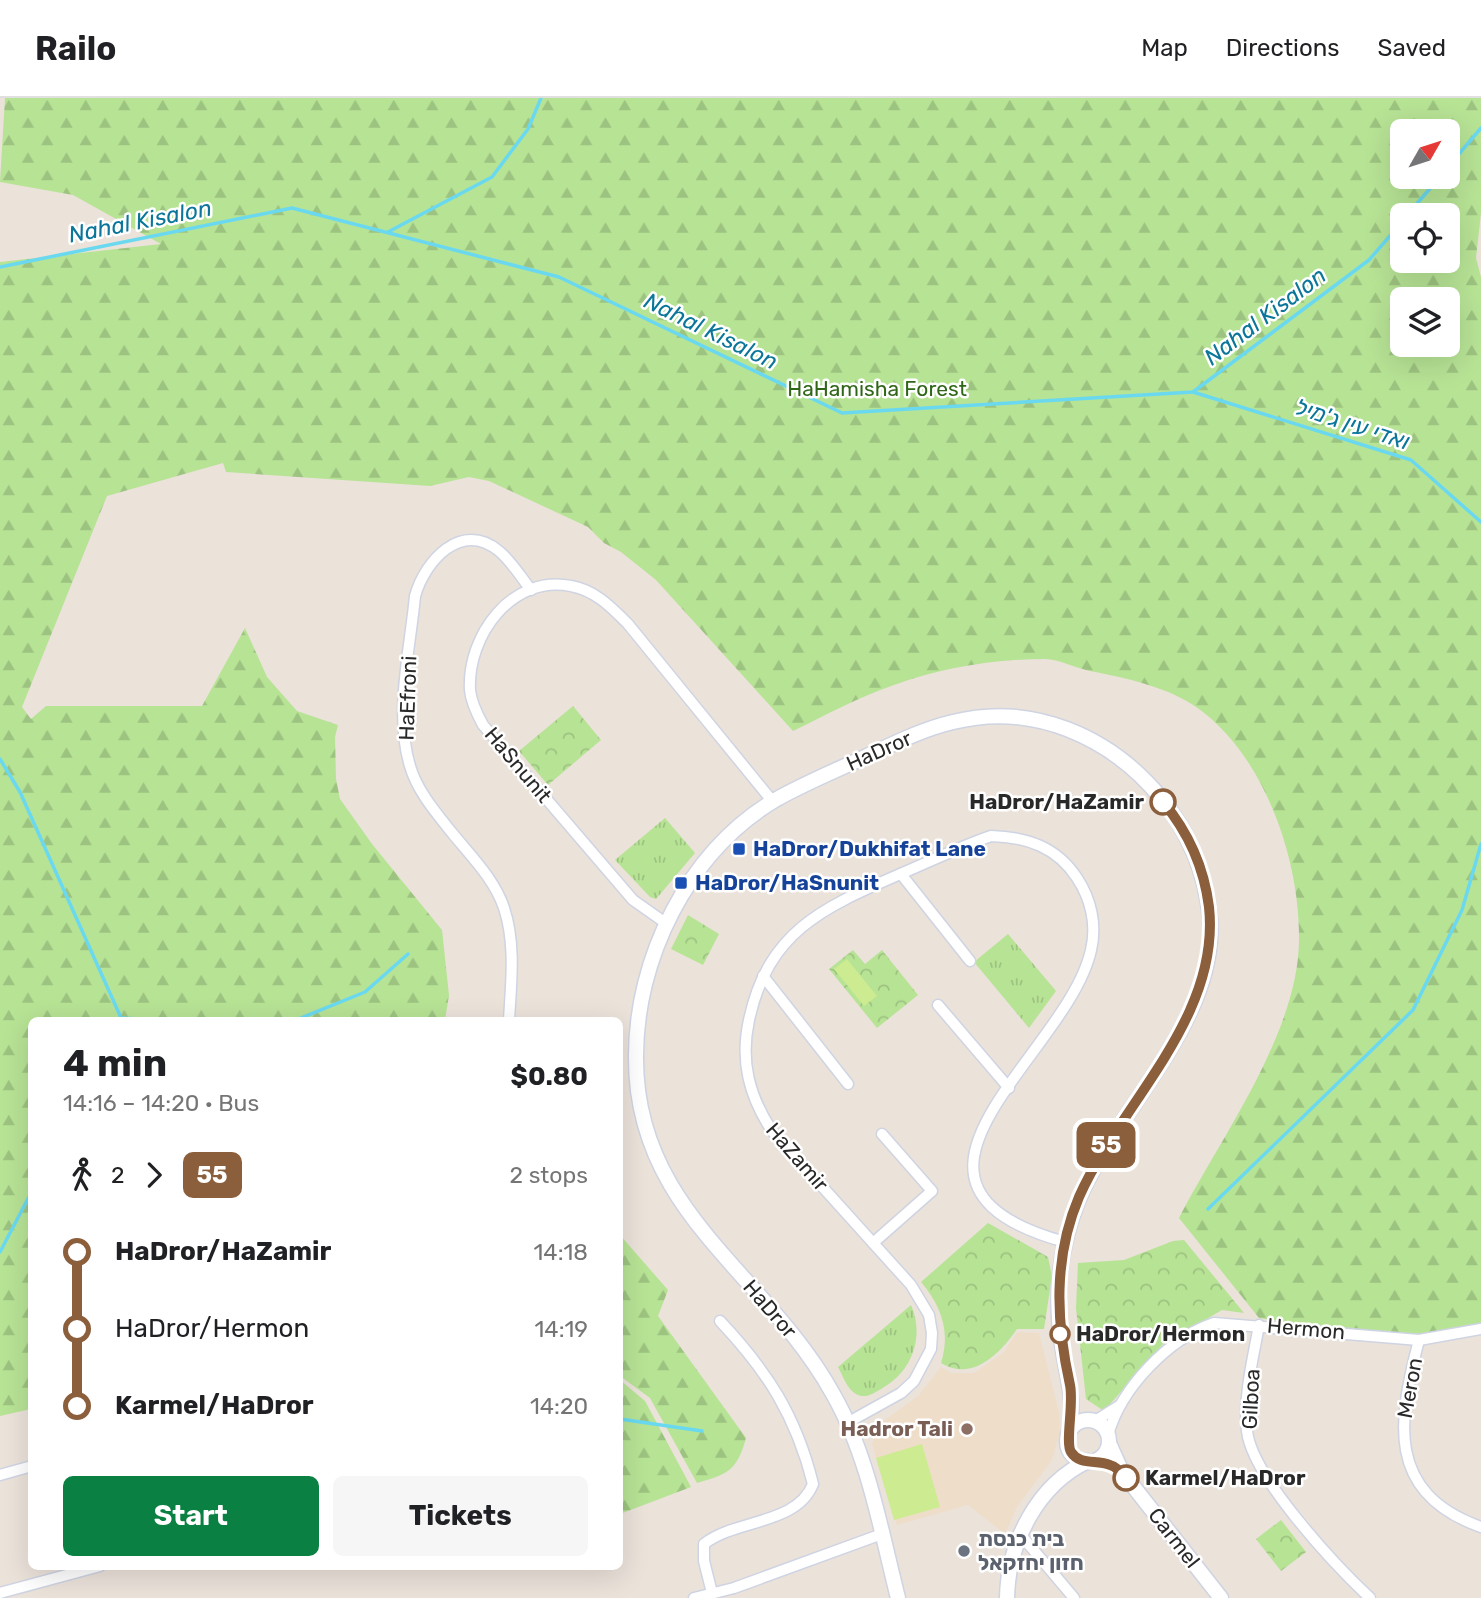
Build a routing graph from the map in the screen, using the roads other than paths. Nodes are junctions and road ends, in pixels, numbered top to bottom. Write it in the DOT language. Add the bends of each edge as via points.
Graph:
graph roads {
  1 [pos="531,590"];
  2 [pos="773,802"];
  3 [pos="901,874"];
  4 [pos="667,924"];
  5 [pos="970,961"];
  6 [pos="763,976"];
  7 [pos="938,1005"];
  8 [pos="509,1017"];
  9 [pos="848,1084"];
  10 [pos="1009,1088"];
  11 [pos="882,1134"];
  12 [pos="1065,1242"];
  13 [pos="873,1243"];
  14 [pos="720,1321"];
  15 [pos="1259,1325"];
  16 [pos="1481,1329"];
  17 [pos="1419,1340"];
  18 [pos="1073,1401"];
  19 [pos="1121,1405"];
  20 [pos="1092,1421"];
  21 [pos="847,1423"];
  22 [pos="1069,1438"];
  23 [pos="1109,1439"];
  24 [pos="1090,1461"];
  25 [pos="28,1467"];
  26 [pos="0,1475"];
  27 [pos="1126,1478"];
  28 [pos="1059,1480"];
  29 [pos="1481,1527"];
  30 [pos="882,1534"];
  31 [pos="1020,1534"];
  32 [pos="85,1570"];
  33 [pos="0,1593"];
  34 [pos="712,1593"];
  35 [pos="694,1598"];
  36 [pos="898,1598"];
  37 [pos="1007,1598"];
  38 [pos="1074,1598"];
  39 [pos="1221,1598"];
  40 [pos="1370,1598"];
  1 -- 2 [label="street, HaSnunit" via="571,586 606,602"];
  1 -- 4 [label="street, HaSnunit" via="501,609 481,636 470,672 476,711 483,725 633,900"];
  1 -- 8 [label="street, HaEfroni" via="498,550 482,542 449,545 432,559 415,596 403,724 410,769 433,809 484,872 504,908 512,954"];
  2 -- 4 [label="street, HaDror" via="724,842"];
  2 -- 12 [label="street, HaDror" via="925,731 970,719 1011,716 1074,730 1103,746 1129,765 1176,817 1192,845 1207,895 1210,949 1205,977 1186,1019 1104,1148 1079,1198"];
  3 -- 5 [label="street"];
  3 -- 6 [label="street, HaZamir" via="810,919 791,935"];
  3 -- 10 [label="street, HaZamir" via="975,841 1011,836 1055,852 1082,885 1091,907 1093,930 1085,970"];
  4 -- 21 [label="street, HaDror" via="648,965 637,1030 638,1090 653,1149 681,1206 800,1344"];
  6 -- 9 [label="street"];
  6 -- 13 [label="street, HaZamir" via="745,1050 758,1110"];
  7 -- 10 [label="street"];
  10 -- 12 [label="street, HaZamir" via="972,1154 978,1189 1000,1216"];
  11 -- 13 [label="street" via="932,1191"];
  12 -- 18 [label="street, HaDror" via="1060,1261 1059,1321"];
  13 -- 21 [label="street, HaZamir" via="922,1301 929,1315 931,1349 914,1381 901,1393"];
  14 -- 34 [label="street" via="748,1350 782,1398 796,1426 813,1484 798,1504 704,1544"];
  15 -- 17 [label="street, Hermon"];
  15 -- 19 [label="street, Hermon" via="1214,1323 1192,1330 1166,1349"];
  15 -- 40 [label="street, Gilboa" via="1246,1409 1253,1453 1329,1556"];
  16 -- 17 [label="street, Hermon"];
  17 -- 29 [label="street, Meron" via="1404,1401 1407,1457 1428,1494 1454,1515"];
  18 -- 20 [label="street"];
  18 -- 22 [label="street, HaDror"];
  19 -- 20 [label="street, Hermon"];
  19 -- 23 [label="street, Hermon"];
  20 -- 22 [label="street" via="1079,1422"];
  20 -- 23 [label="street" via="1105,1428"];
  21 -- 30 [label="street, HaDror"];
  22 -- 24 [label="street" via="1073,1456"];
  22 -- 28 [label="street"];
  23 -- 24 [label="street" via="1105,1453"];
  23 -- 27 [label="street, Carmel"];
  24 -- 27 [label="street, Carmel" via="1111,1465"];
  24 -- 28 [label="street"];
  25 -- 26 [label="street"];
  27 -- 39 [label="street, Carmel"];
  28 -- 31 [label="street"];
  30 -- 34 [label="street"];
  30 -- 36 [label="street, HaDror"];
  31 -- 37 [label="street"];
  31 -- 38 [label="street"];
  32 -- 33 [label="street"];
  34 -- 35 [label="street"];
}
